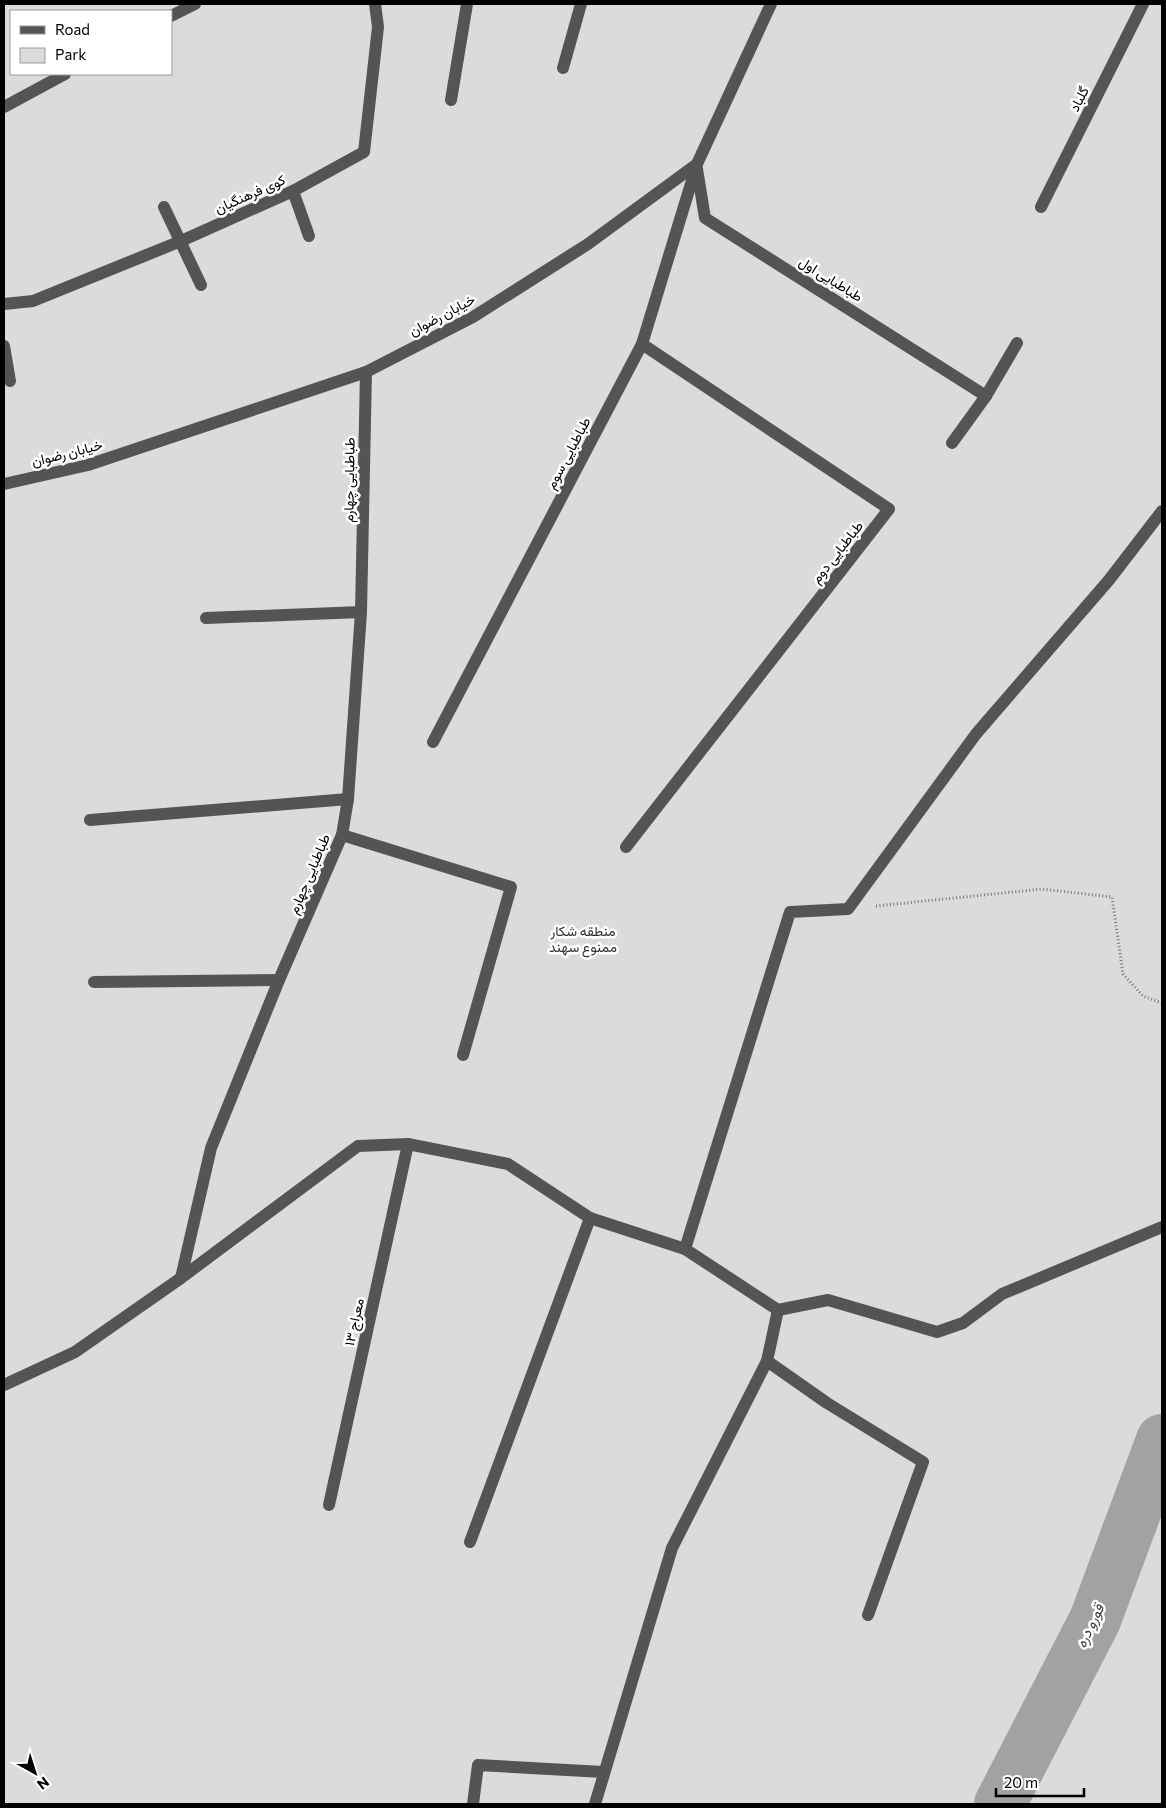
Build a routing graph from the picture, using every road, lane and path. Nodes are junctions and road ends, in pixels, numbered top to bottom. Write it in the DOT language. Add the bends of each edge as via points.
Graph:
graph roads {
  1 [pos="195,4"];
  2 [pos="375,4"];
  3 [pos="467,4"];
  4 [pos="581,4"];
  5 [pos="771,4"];
  6 [pos="1143,4"];
  7 [pos="172,16"];
  8 [pos="563,68"];
  9 [pos="63,75"];
  10 [pos="451,100"];
  11 [pos="4,107"];
  12 [pos="697,164"];
  13 [pos="293,191"];
  14 [pos="164,206"];
  15 [pos="1041,207"];
  16 [pos="309,236"];
  17 [pos="182,241"];
  18 [pos="201,285"];
  19 [pos="4,304"];
  20 [pos="1017,343"];
  21 [pos="642,344"];
  22 [pos="4,346"];
  23 [pos="366,372"];
  24 [pos="10,381"];
  25 [pos="986,396"];
  26 [pos="952,443"];
  27 [pos="4,484"];
  28 [pos="1162,512"];
  29 [pos="361,612"];
  30 [pos="206,618"];
  31 [pos="433,742"];
  32 [pos="348,799"];
  33 [pos="90,820"];
  34 [pos="342,835"];
  35 [pos="626,847"];
  36 [pos="848,909"];
  37 [pos="279,980"];
  38 [pos="94,982"];
  39 [pos="1162,1003"];
  40 [pos="463,1055"];
  41 [pos="408,1144"];
  42 [pos="590,1218"];
  43 [pos="1162,1227"];
  44 [pos="685,1249"];
  45 [pos="181,1278"];
  46 [pos="778,1310"];
  47 [pos="767,1360"];
  48 [pos="4,1385"];
  49 [pos="329,1505"];
  50 [pos="470,1542"];
  51 [pos="868,1615"];
  52 [pos="603,1772"];
  53 [pos="473,1804"];
  54 [pos="594,1804"];
  1 -- 7 [label="street"];
  2 -- 13 [label="street, کوی فرهنگیان" via="378,27 364,152"];
  3 -- 10 [label="street"];
  4 -- 8 [label="street"];
  5 -- 12 [label="street, خیابان رضوان"];
  6 -- 15 [label="street, گلباد"];
  9 -- 11 [label="street"];
  12 -- 21 [label="street, طباطبایی سوم"];
  12 -- 23 [label="street, خیابان رضوان" via="588,244 473,317"];
  12 -- 25 [label="street, طباطبایی اول" via="705,218"];
  13 -- 16 [label="street"];
  13 -- 17 [label="street, کوی فرهنگیان"];
  14 -- 17 [label="street"];
  17 -- 18 [label="street"];
  17 -- 19 [label="street, کوی فرهنگیان" via="33,301"];
  20 -- 25 [label="street"];
  21 -- 31 [label="street, طباطبایی سوم"];
  21 -- 35 [label="street, طباطبایی دوم" via="889,510"];
  22 -- 24 [label="street"];
  23 -- 27 [label="street, خیابان رضوان" via="88,465"];
  23 -- 29 [label="street, طباطبایی چهارم"];
  25 -- 26 [label="street"];
  28 -- 36 [label="street" via="1109,580 976,734"];
  29 -- 30 [label="street"];
  29 -- 32 [label="street, طباطبایی چهارم"];
  32 -- 33 [label="street"];
  32 -- 34 [label="street, طباطبایی چهارم"];
  34 -- 37 [label="street, طباطبایی چهارم"];
  34 -- 40 [label="street" via="511,887"];
  36 -- 39 [label="path" via="1042,889 1112,897 1123,974 1143,996"];
  36 -- 44 [label="street" via="790,912"];
  37 -- 38 [label="street"];
  37 -- 45 [label="street, طباطبایی چهارم" via="211,1148"];
  41 -- 42 [label="street" via="508,1164"];
  41 -- 45 [label="street" via="358,1146"];
  41 -- 49 [label="street, معراج ۱۳"];
  42 -- 44 [label="street"];
  42 -- 50 [label="street"];
  43 -- 46 [label="street" via="1002,1294 962,1323 938,1332 828,1300"];
  44 -- 46 [label="street"];
  45 -- 48 [label="street" via="75,1352"];
  46 -- 47 [label="street"];
  47 -- 51 [label="street" via="827,1403 923,1462"];
  47 -- 52 [label="street" via="672,1548"];
  52 -- 53 [label="street" via="478,1765"];
  52 -- 54 [label="street"];
}
